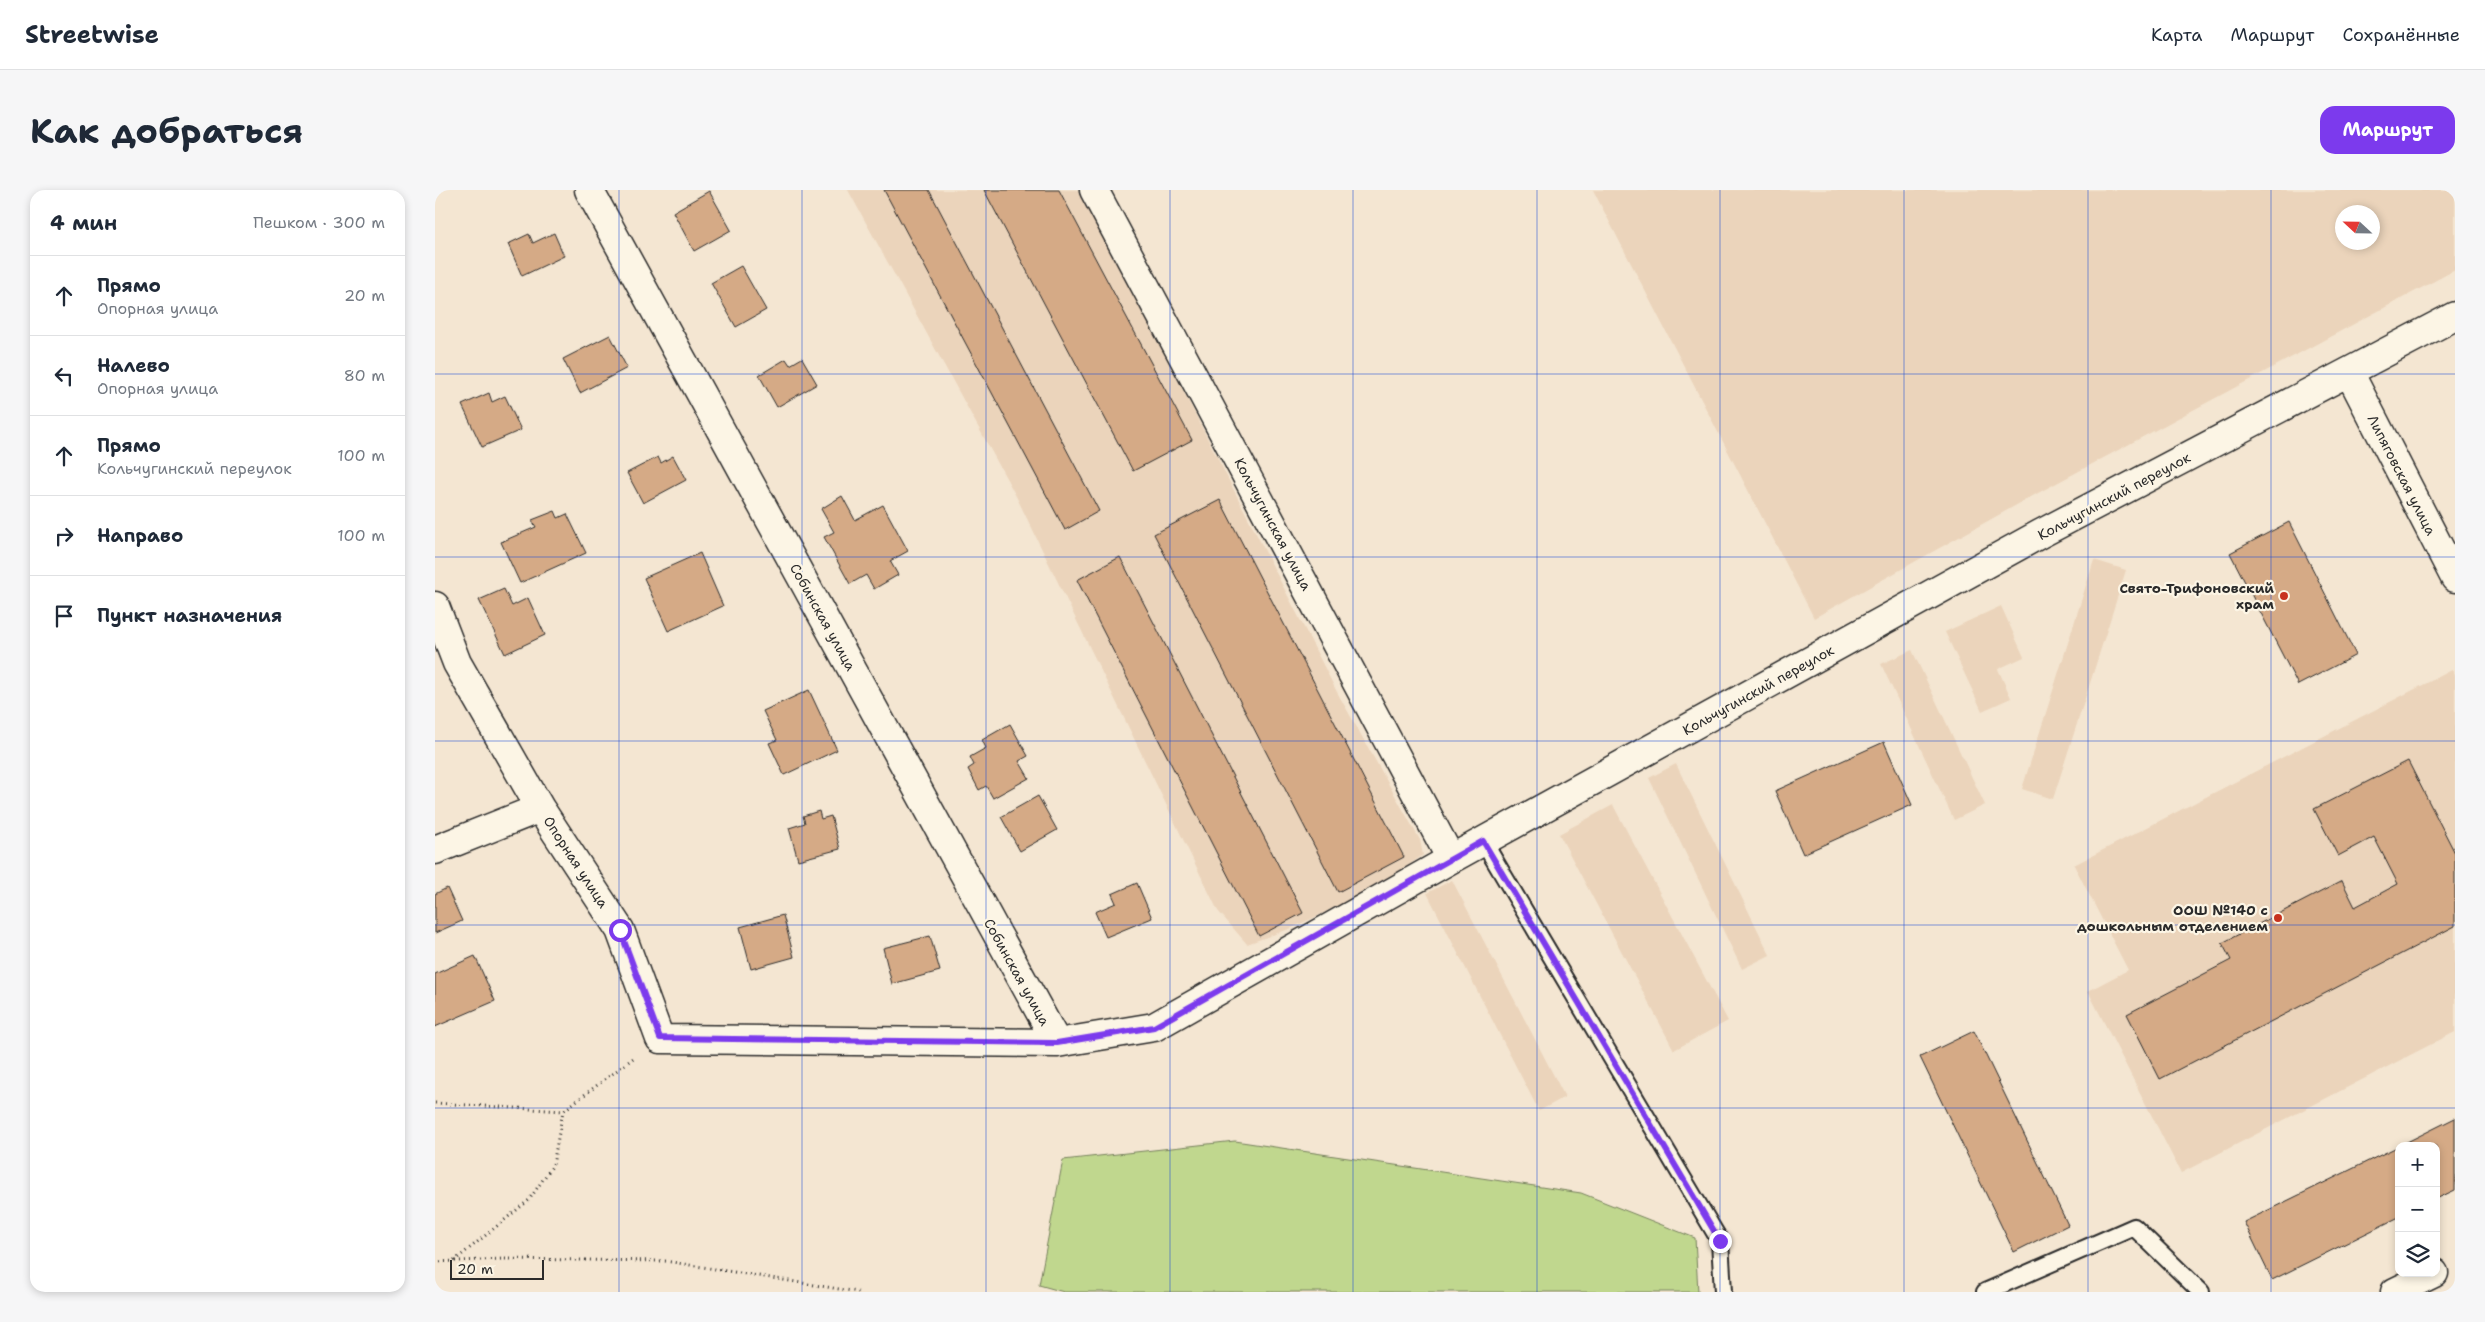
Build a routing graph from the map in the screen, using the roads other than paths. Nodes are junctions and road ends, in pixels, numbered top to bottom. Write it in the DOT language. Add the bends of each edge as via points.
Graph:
graph roads {
  1 [pos="589,190"];
  2 [pos="1094,190"];
  3 [pos="2455,316"];
  4 [pos="2349,372"];
  5 [pos="2455,578"];
  6 [pos="435,606"];
  7 [pos="540,808"];
  8 [pos="1483,841"];
  9 [pos="435,850"];
  10 [pos="1451,859"];
  11 [pos="1057,1043"];
  12 [pos="2455,1263"];
  13 [pos="2440,1270"];
  14 [pos="2427,1277"];
  15 [pos="1723,1292"];
  16 [pos="1985,1292"];
  17 [pos="2201,1292"];
  18 [pos="2395,1292"];
  1 -- 11 [label="street, Собинская улица"];
  2 -- 10 [label="street, Кольчугинская улица"];
  3 -- 4 [label="street, Кольчугинский переулок"];
  4 -- 5 [label="street, Липяговская улица"];
  4 -- 8 [label="street, Кольчугинский переулок" via="2040,534"];
  6 -- 7 [label="street, Опорная улица" via="457,663"];
  7 -- 9 [label="street"];
  7 -- 11 [label="street, Опорная улица" via="620,930 660,1038"];
  8 -- 10 [label="street, Кольчугинский переулок"];
  8 -- 15 [label="lane" via="1720,1241"];
  10 -- 11 [label="street, Кольчугинский переулок" via="1154,1027"];
  12 -- 13 [label="street"];
  14 -- 18 [label="street"];
  16 -- 17 [label="lane" via="2134,1227"];
}
